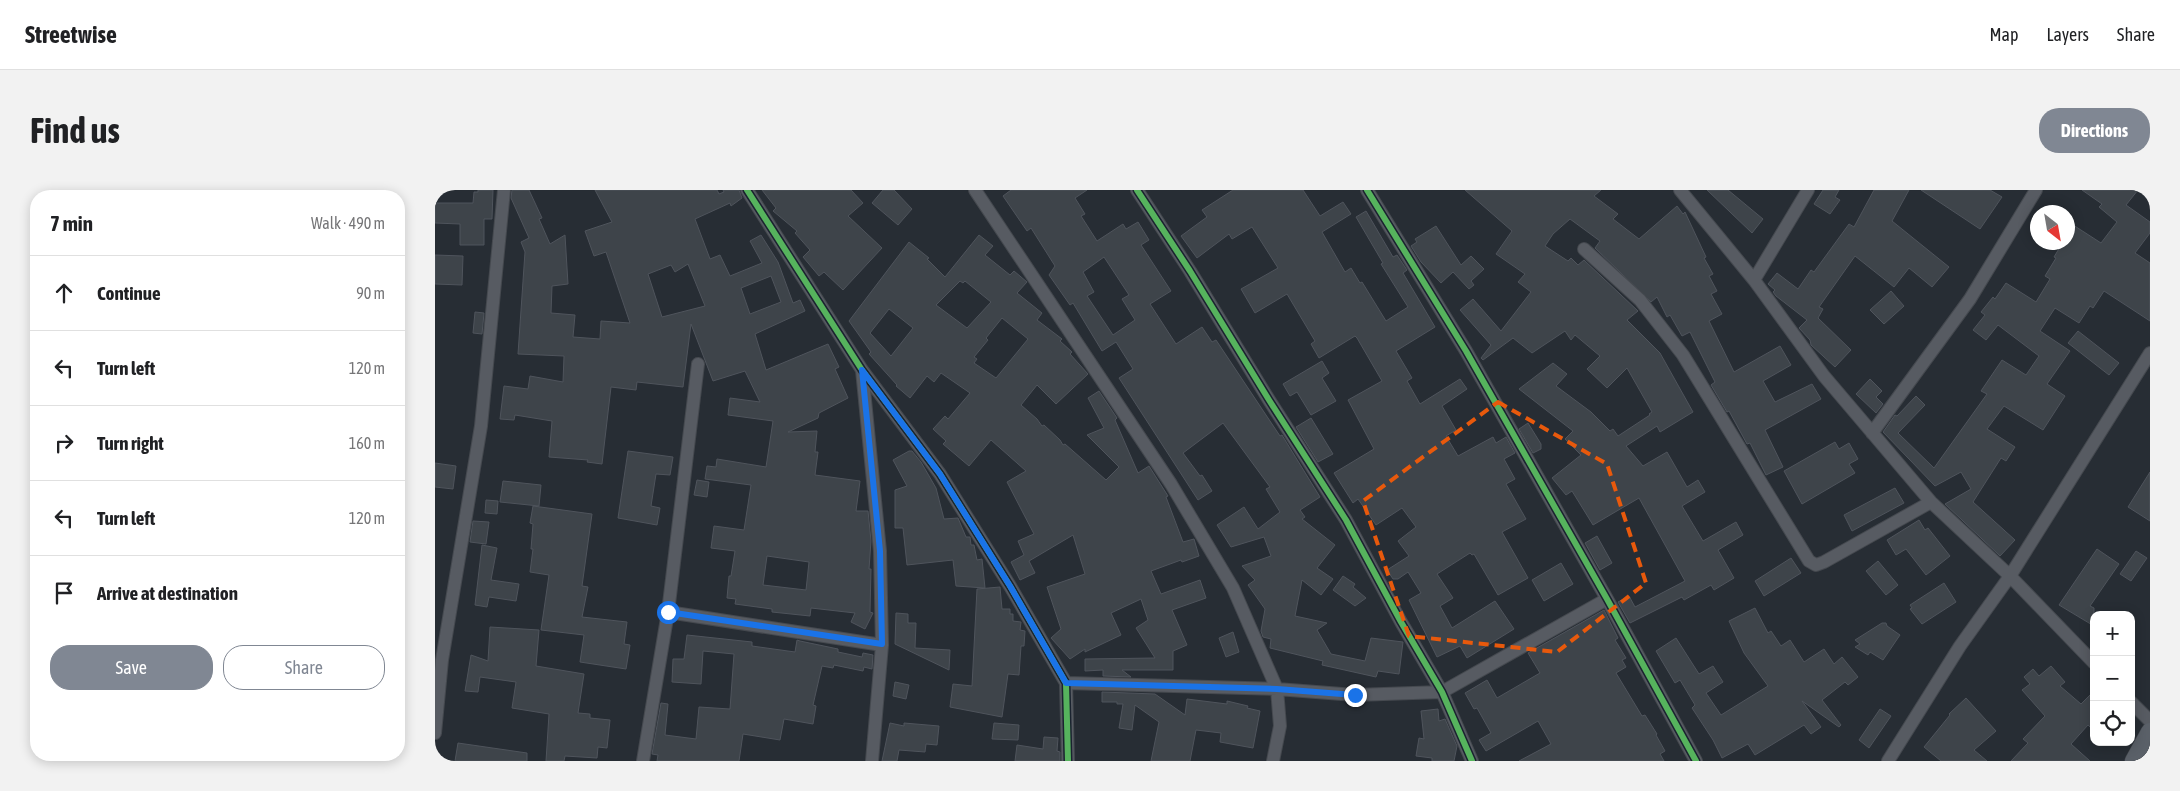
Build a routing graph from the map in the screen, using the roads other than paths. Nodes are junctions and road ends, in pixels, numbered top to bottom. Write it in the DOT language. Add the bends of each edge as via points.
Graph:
graph roads {
  1 [pos="504,190"];
  2 [pos="747,190"];
  3 [pos="975,190"];
  4 [pos="1137,190"];
  5 [pos="1367,190"];
  6 [pos="1680,190"];
  7 [pos="1808,190"];
  8 [pos="2036,190"];
  9 [pos="1585,249"];
  10 [pos="1754,280"];
  11 [pos="2150,353"];
  12 [pos="698,364"];
  13 [pos="862,370"];
  14 [pos="1872,433"];
  15 [pos="1931,502"];
  16 [pos="2010,576"];
  17 [pos="1607,599"];
  18 [pos="668,612"];
  19 [pos="882,644"];
  20 [pos="2090,659"];
  21 [pos="1066,683"];
  22 [pos="1277,689"];
  23 [pos="1442,692"];
  24 [pos="2135,706"];
  25 [pos="2150,721"];
  26 [pos="2150,732"];
  27 [pos="435,733"];
  28 [pos="643,761"];
  29 [pos="872,761"];
  30 [pos="1069,761"];
  31 [pos="1273,761"];
  32 [pos="1472,761"];
  33 [pos="1696,761"];
  34 [pos="1888,761"];
  35 [pos="2134,761"];
  1 -- 27 [label="street" via="481,426 442,660"];
  2 -- 13 [label="street"];
  3 -- 22 [label="street" via="1181,500 1233,588"];
  4 -- 23 [label="street" via="1346,520"];
  5 -- 17 [label="street" via="1466,351"];
  6 -- 10 [label="street"];
  7 -- 10 [label="street"];
  8 -- 14 [label="street" via="1970,299"];
  9 -- 15 [label="street" via="1640,300 1683,355 1809,561 1816,565 1824,562"];
  10 -- 14 [label="street"];
  11 -- 16 [label="street"];
  12 -- 18 [label="street"];
  13 -- 19 [label="street" via="880,551"];
  13 -- 21 [label="street" via="940,474"];
  14 -- 15 [label="street"];
  15 -- 16 [label="street"];
  16 -- 20 [label="street"];
  16 -- 34 [label="street" via="1960,646"];
  17 -- 23 [label="street"];
  17 -- 33 [label="street"];
  18 -- 19 [label="street"];
  18 -- 28 [label="street"];
  19 -- 29 [label="street"];
  21 -- 22 [label="street"];
  21 -- 30 [label="street"];
  22 -- 23 [label="street" via="1355,695"];
  22 -- 31 [label="street" via="1280,726"];
  23 -- 32 [label="street"];
  24 -- 25 [label="street"];
  26 -- 35 [label="street"];
}
